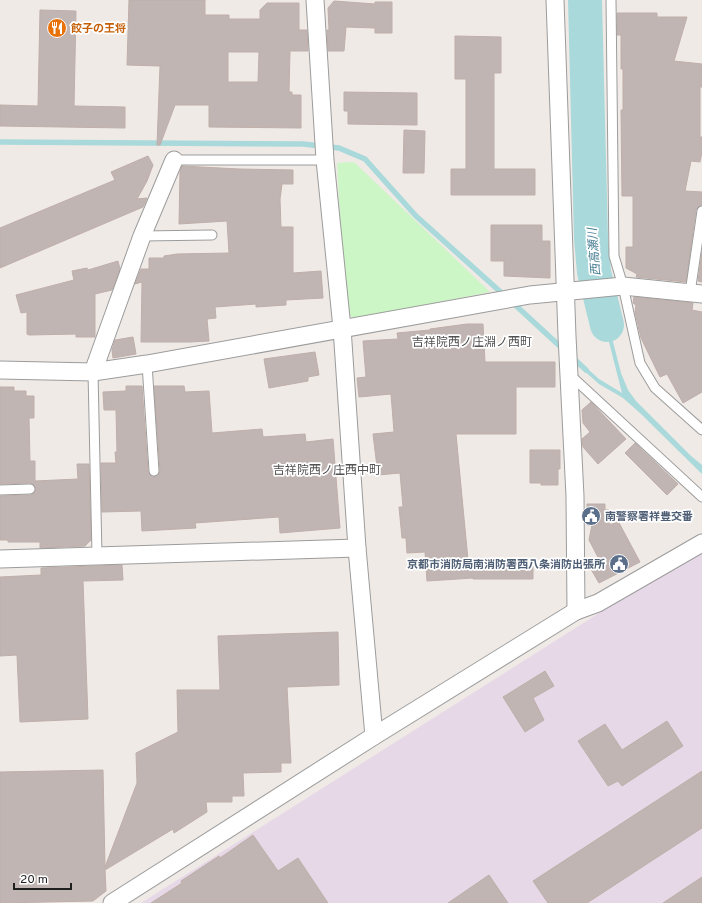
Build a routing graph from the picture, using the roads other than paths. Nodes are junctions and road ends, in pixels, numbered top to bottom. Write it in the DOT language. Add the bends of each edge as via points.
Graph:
graph roads {
  1 [pos="315,0"];
  2 [pos="555,0"];
  3 [pos="611,0"];
  4 [pos="174,160"];
  5 [pos="325,160"];
  6 [pos="702,211"];
  7 [pos="212,235"];
  8 [pos="142,236"];
  9 [pos="619,286"];
  10 [pos="571,290"];
  11 [pos="696,294"];
  12 [pos="342,328"];
  13 [pos="147,364"];
  14 [pos="0,370"];
  15 [pos="569,370"];
  16 [pos="93,372"];
  17 [pos="701,429"];
  18 [pos="154,471"];
  19 [pos="0,490"];
  20 [pos="30,490"];
  21 [pos="702,497"];
  22 [pos="702,543"];
  23 [pos="357,548"];
  24 [pos="97,556"];
  25 [pos="0,559"];
  26 [pos="576,610"];
  27 [pos="374,736"];
  28 [pos="112,903"];
  1 -- 5 [label="street"];
  2 -- 10 [label="street"];
  3 -- 9 [label="lane" via="614,256"];
  4 -- 5 [label="lane"];
  4 -- 8 [label="street"];
  5 -- 12 [label="street"];
  6 -- 11 [label="lane"];
  7 -- 8 [label="lane"];
  8 -- 16 [label="street"];
  9 -- 10 [label="street"];
  9 -- 11 [label="street"];
  9 -- 17 [label="lane" via="640,363 655,388"];
  10 -- 12 [label="street"];
  10 -- 15 [label="street" via="567,336"];
  12 -- 13 [label="street"];
  12 -- 23 [label="street"];
  13 -- 16 [label="street"];
  13 -- 18 [label="lane"];
  14 -- 16 [label="street"];
  15 -- 21 [label="lane"];
  15 -- 26 [label="street" via="575,496"];
  16 -- 24 [label="lane"];
  19 -- 20 [label="lane"];
  22 -- 26 [label="street" via="598,603"];
  23 -- 24 [label="street"];
  23 -- 27 [label="street"];
  24 -- 25 [label="street"];
  26 -- 27 [label="street"];
  27 -- 28 [label="street"];
}
